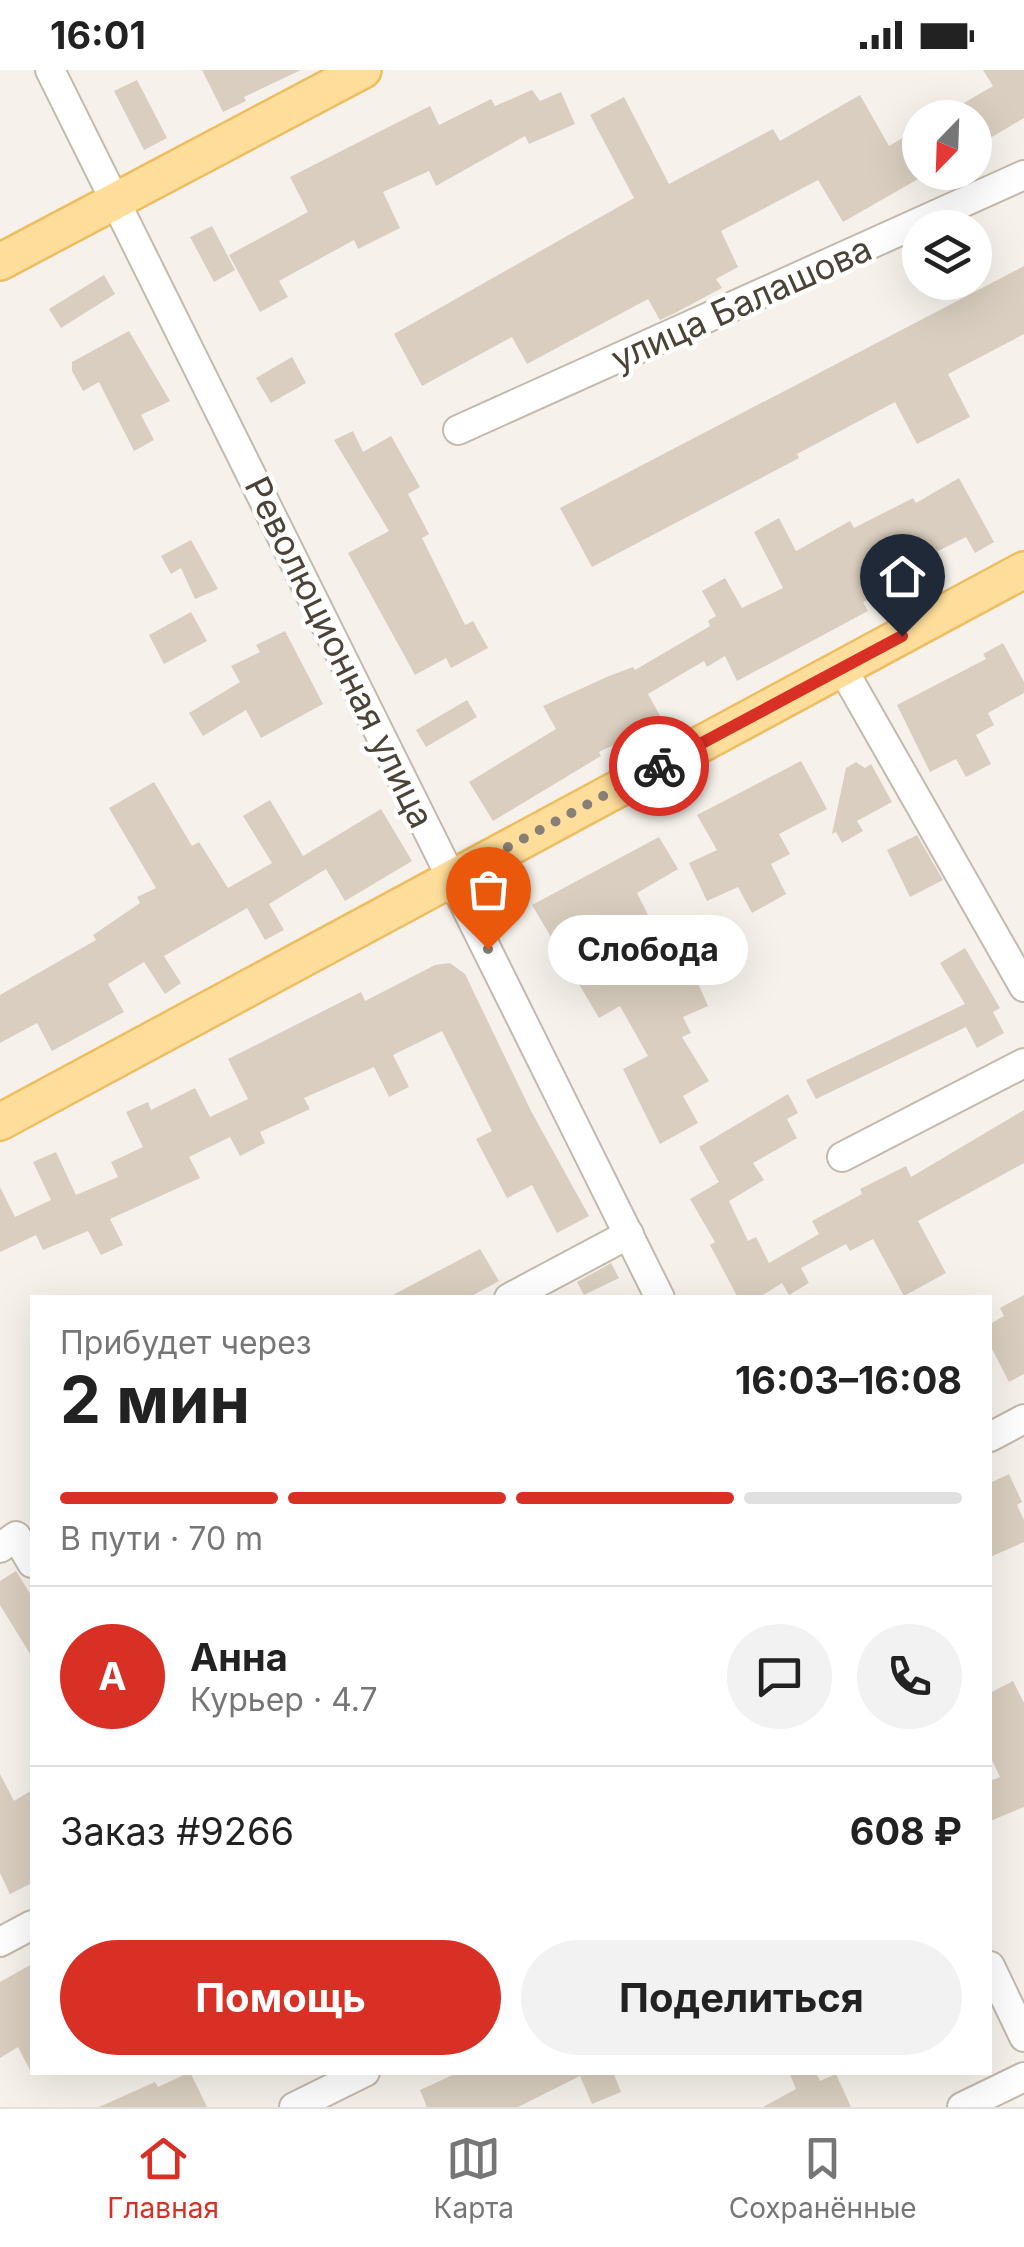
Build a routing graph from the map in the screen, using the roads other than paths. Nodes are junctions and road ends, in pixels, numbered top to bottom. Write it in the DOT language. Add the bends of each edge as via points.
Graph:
graph roads {
  1 [pos="50,70"];
  2 [pos="363,70"];
  3 [pos="1024,175"];
  4 [pos="116,201"];
  5 [pos="0,262"];
  6 [pos="458,430"];
  7 [pos="1024,570"];
  8 [pos="842,668"];
  9 [pos="452,877"];
  10 [pos="1024,987"];
  11 [pos="1024,1062"];
  12 [pos="0,1122"];
  13 [pos="842,1157"];
  14 [pos="629,1234"];
  15 [pos="515,1295"];
  16 [pos="659,1295"];
  17 [pos="1024,1419"];
  18 [pos="992,1436"];
  19 [pos="0,1548"];
  20 [pos="30,1560"];
  21 [pos="30,1926"];
  22 [pos="0,1942"];
  23 [pos="992,1970"];
  24 [pos="1024,2037"];
  25 [pos="359,2075"];
  26 [pos="1024,2077"];
  27 [pos="294,2107"];
  28 [pos="962,2107"];
  1 -- 4 [label="street, Революционная улица"];
  2 -- 4 [label="main road"];
  3 -- 6 [label="street, улица Балашова"];
  4 -- 5 [label="main road"];
  4 -- 9 [label="street, Революционная улица"];
  7 -- 8 [label="main road"];
  8 -- 9 [label="main road"];
  8 -- 10 [label="street"];
  9 -- 12 [label="main road"];
  9 -- 14 [label="street, Революционная улица"];
  11 -- 13 [label="street"];
  14 -- 15 [label="street"];
  14 -- 16 [label="street, Революционная улица"];
  17 -- 18 [label="street"];
  19 -- 20 [label="street" via="16,1536"];
  21 -- 22 [label="street"];
  23 -- 24 [label="street"];
  25 -- 27 [label="street"];
  26 -- 28 [label="street"];
}
